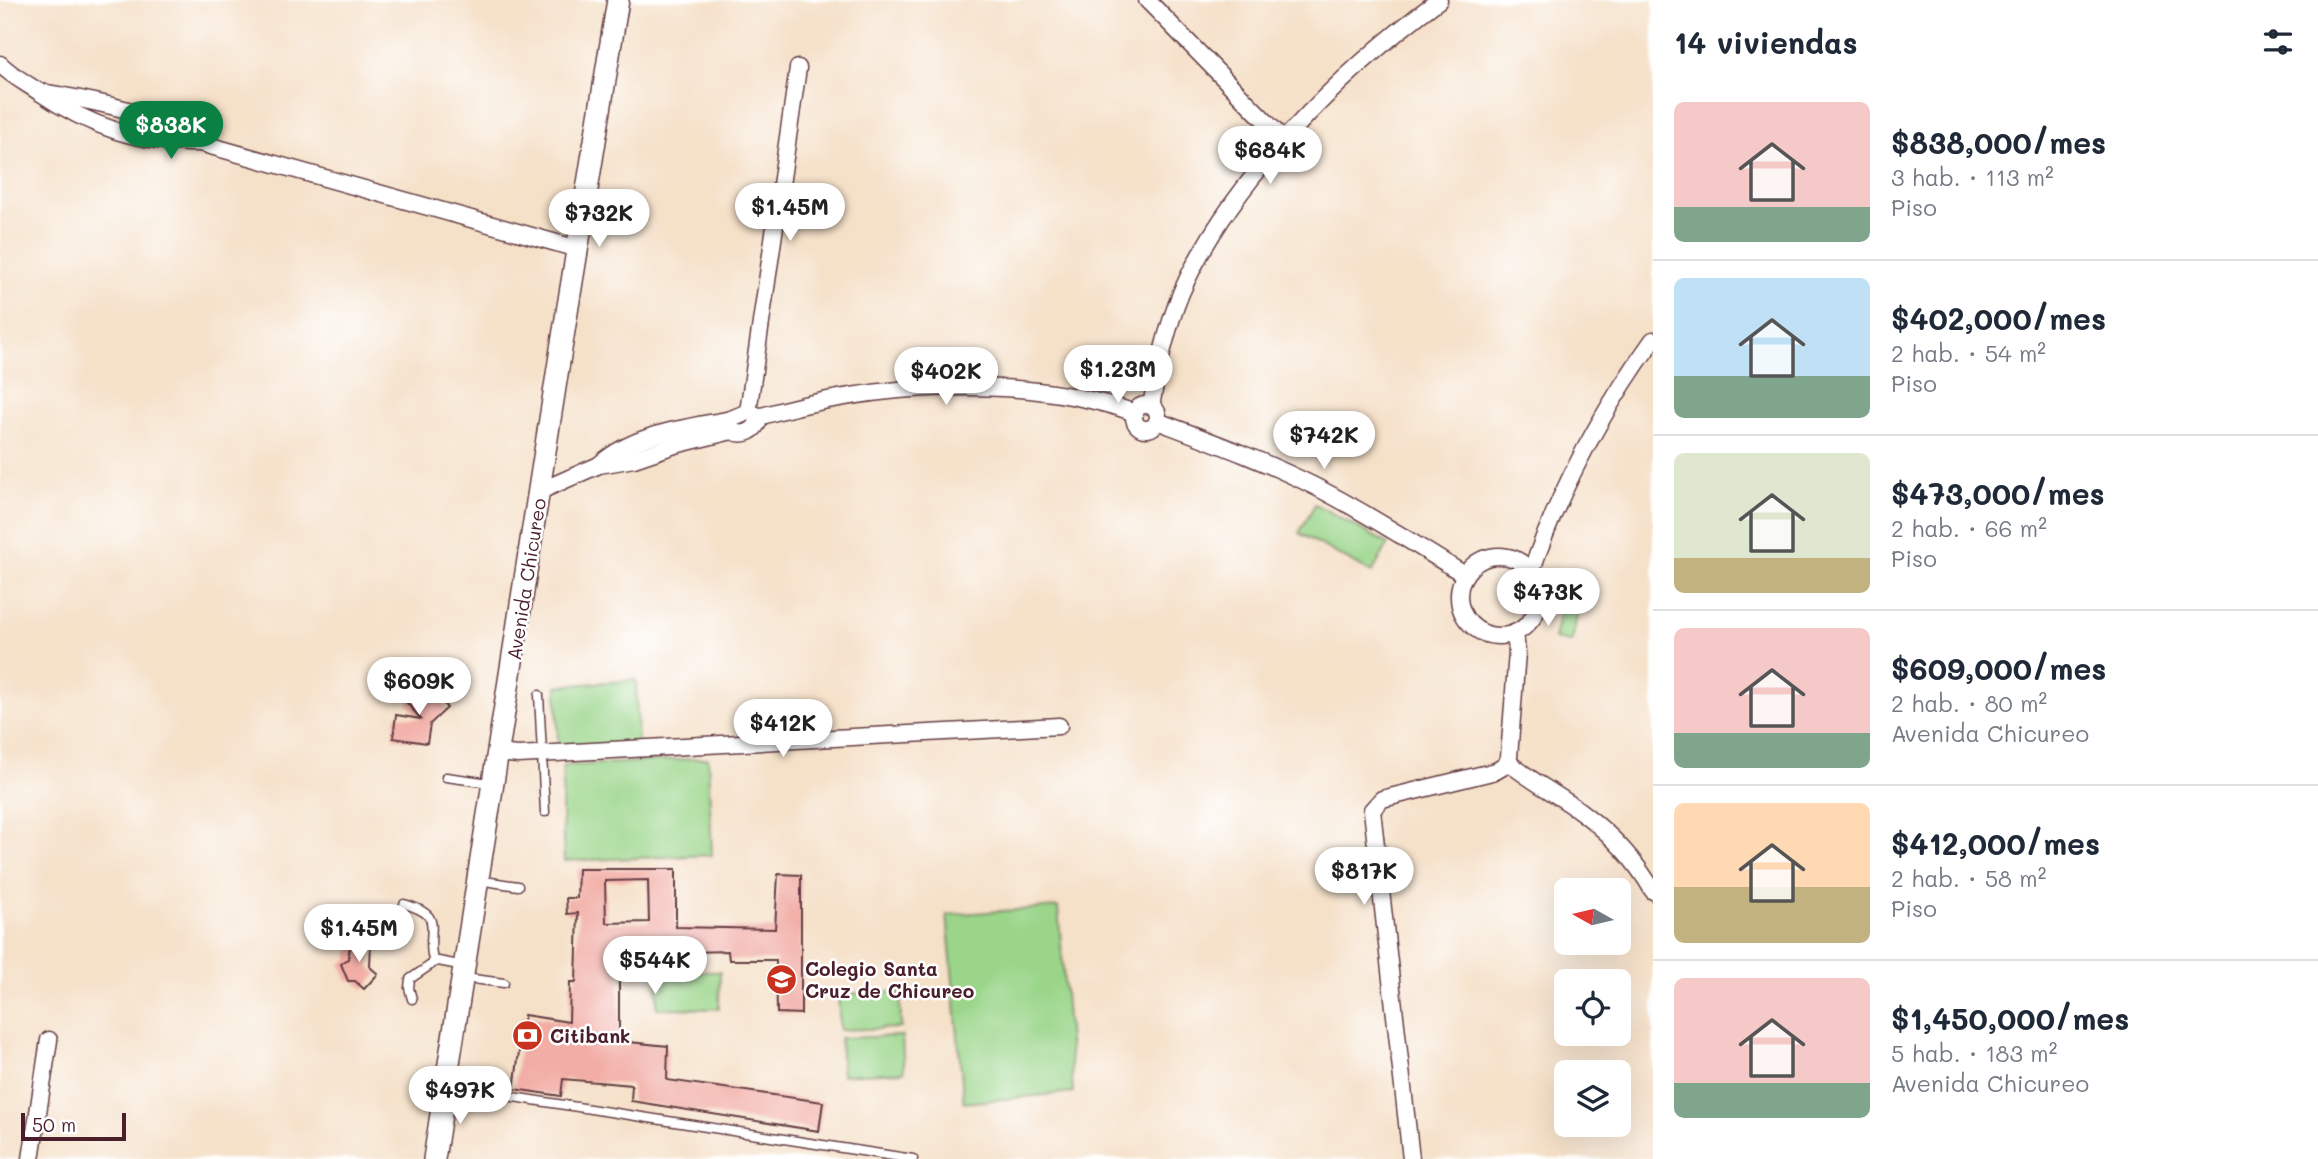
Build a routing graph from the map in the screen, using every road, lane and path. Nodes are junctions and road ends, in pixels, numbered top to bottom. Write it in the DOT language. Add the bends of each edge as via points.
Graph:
graph roads {
  1 [pos="618,0"];
  2 [pos="1147,0"];
  3 [pos="1439,0"];
  4 [pos="0,64"];
  5 [pos="798,68"];
  6 [pos="38,91"];
  7 [pos="1284,140"];
  8 [pos="200,144"];
  9 [pos="578,249"];
  10 [pos="1653,340"];
  11 [pos="753,414"];
  12 [pos="1154,414"];
  13 [pos="540,491"];
  14 [pos="1531,572"];
  15 [pos="1465,575"];
  16 [pos="1515,633"];
  17 [pos="540,695"];
  18 [pos="1059,726"];
  19 [pos="498,753"];
  20 [pos="543,754"];
  21 [pos="1508,762"];
  22 [pos="446,777"];
  23 [pos="493,783"];
  24 [pos="545,812"];
  25 [pos="478,880"];
  26 [pos="518,886"];
  27 [pos="1653,891"];
  28 [pos="404,904"];
  29 [pos="435,962"];
  30 [pos="463,972"];
  31 [pos="504,983"];
  32 [pos="412,999"];
  33 [pos="49,1040"];
  34 [pos="445,1086"];
  35 [pos="31,1159"];
  36 [pos="434,1159"];
  37 [pos="913,1159"];
  38 [pos="1411,1159"];
  1 -- 9 [label="main road, Avenida Chicureo"];
  2 -- 7 [label="street"];
  3 -- 7 [label="street" via="1368,57"];
  4 -- 6 [label="street"];
  5 -- 11 [label="street"];
  6 -- 8 [label="street" via="151,117"];
  6 -- 8 [label="street" via="75,116 110,129 163,142"];
  7 -- 12 [label="street" via="1192,270 1165,340"];
  8 -- 9 [label="street"];
  9 -- 13 [label="main road, Avenida Chicureo"];
  10 -- 14 [label="street" via="1587,445"];
  11 -- 12 [label="street" via="852,396 970,388 1070,396 1135,413 1143,405"];
  11 -- 13 [label="street" via="675,445 599,465"];
  12 -- 15 [label="street" via="1315,487"];
  13 -- 19 [label="main road, Avenida Chicureo"];
  14 -- 15 [label="street" via="1520,562 1497,556 1482,559"];
  14 -- 16 [label="street" via="1539,592 1538,606 1532,620"];
  15 -- 16 [label="street" via="1459,601 1466,620 1488,635"];
  16 -- 21 [label="street"];
  17 -- 20 [label="lane"];
  18 -- 20 [label="street"];
  19 -- 20 [label="street"];
  19 -- 23 [label="main road, Avenida Chicureo"];
  20 -- 24 [label="lane"];
  21 -- 27 [label="street" via="1596,823 1623,849"];
  21 -- 38 [label="street" via="1496,771 1382,799 1372,810"];
  22 -- 23 [label="lane"];
  23 -- 25 [label="main road, Avenida Chicureo"];
  25 -- 26 [label="lane"];
  25 -- 30 [label="main road, Avenida Chicureo"];
  28 -- 29 [label="lane" via="420,908 431,920 430,950"];
  29 -- 30 [label="lane"];
  29 -- 32 [label="lane" via="410,979"];
  30 -- 31 [label="lane"];
  30 -- 34 [label="main road, Avenida Chicureo"];
  33 -- 35 [label="street"];
  34 -- 36 [label="main road, Avenida Chicureo"];
  34 -- 37 [label="lane"];
}
